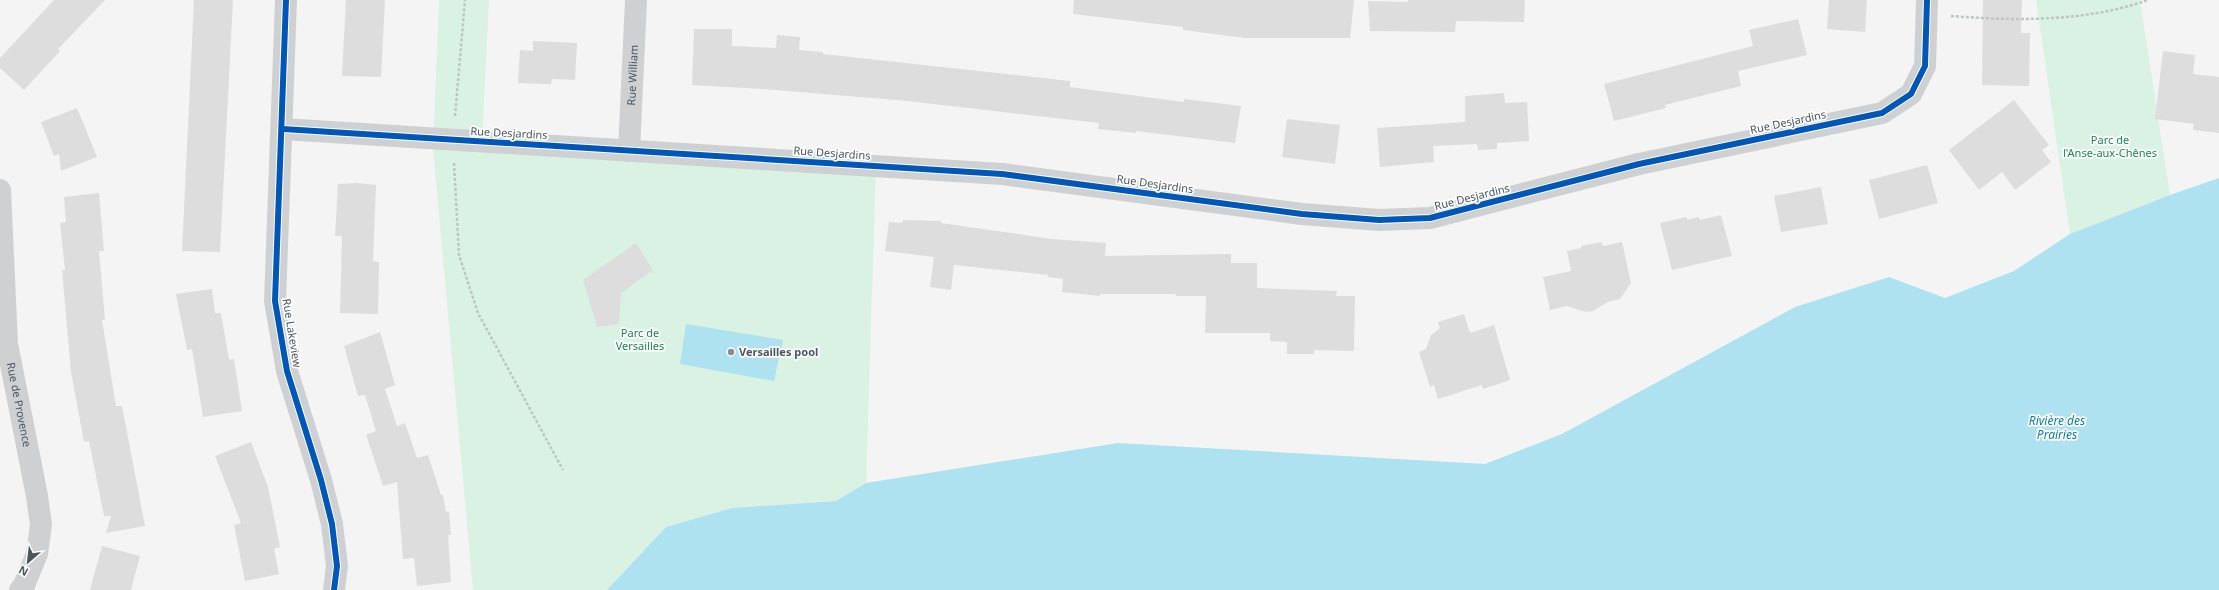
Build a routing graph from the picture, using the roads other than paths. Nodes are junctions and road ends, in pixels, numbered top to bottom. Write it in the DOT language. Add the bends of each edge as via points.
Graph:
graph roads {
  1 [pos="286,0"];
  2 [pos="636,0"];
  3 [pos="1927,7"];
  4 [pos="283,129"];
  5 [pos="629,151"];
  6 [pos="0,190"];
  7 [pos="20,590"];
  8 [pos="334,590"];
  1 -- 4 [label="street, Rue Lakeview"];
  2 -- 5 [label="street, Rue William"];
  3 -- 5 [label="street, Rue Desjardins" via="1925,66 1911,94 1882,113 1639,164 1430,218 1379,220 1302,214 1002,174"];
  4 -- 5 [label="street, Rue Desjardins"];
  4 -- 8 [label="street, Rue Lakeview" via="275,301 287,371 332,524 337,566"];
  6 -- 7 [label="street, Rue de Provence" via="8,344 41,525 37,554"];
}
